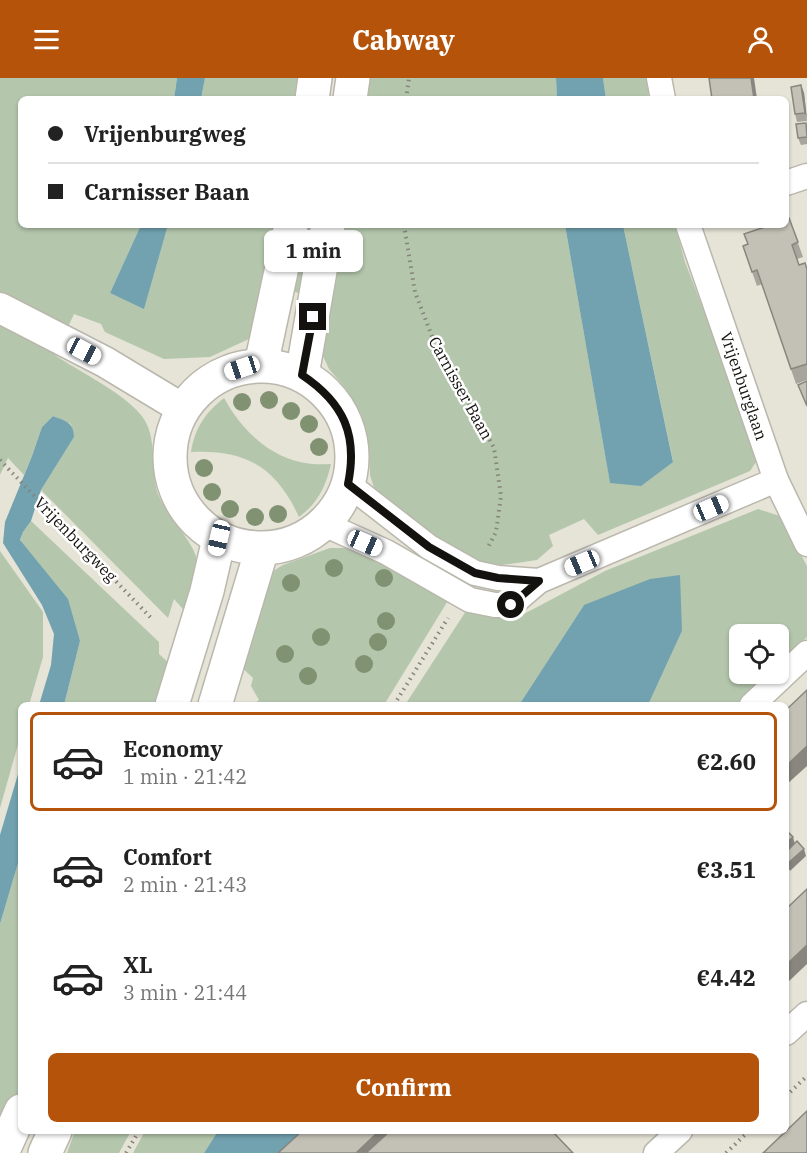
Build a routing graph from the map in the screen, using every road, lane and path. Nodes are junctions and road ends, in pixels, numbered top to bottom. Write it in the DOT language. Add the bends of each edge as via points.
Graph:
graph roads {
  1 [pos="315,78"];
  2 [pos="353,78"];
  3 [pos="409,78"];
  4 [pos="659,78"];
  5 [pos="312,96"];
  6 [pos="350,96"];
  7 [pos="406,96"];
  8 [pos="662,96"];
  9 [pos="807,176"];
  10 [pos="789,182"];
  11 [pos="290,228"];
  12 [pos="327,228"];
  13 [pos="404,228"];
  14 [pos="689,228"];
  15 [pos="0,308"];
  16 [pos="261,365"];
  17 [pos="302,375"];
  18 [pos="183,410"];
  19 [pos="0,460"];
  20 [pos="776,480"];
  21 [pos="348,484"];
  22 [pos="324,524"];
  23 [pos="219,538"];
  24 [pos="807,544"];
  25 [pos="262,549"];
  26 [pos="475,573"];
  27 [pos="539,581"];
  28 [pos="462,596"];
  29 [pos="152,619"];
  30 [pos="807,653"];
  31 [pos="173,702"];
  32 [pos="216,702"];
  33 [pos="396,702"];
  34 [pos="755,702"];
  35 [pos="807,1014"];
  36 [pos="789,1030"];
  37 [pos="807,1076"];
  38 [pos="789,1093"];
  39 [pos="18,1118"];
  40 [pos="54,1134"];
  41 [pos="137,1134"];
  42 [pos="677,1134"];
  43 [pos="746,1134"];
  44 [pos="2,1153"];
  45 [pos="45,1153"];
  46 [pos="126,1153"];
  47 [pos="656,1153"];
  48 [pos="726,1153"];
  1 -- 5 [label="main road"];
  2 -- 6 [label="main road"];
  3 -- 7 [label="path"];
  4 -- 8 [label="street"];
  9 -- 10 [label="street"];
  11 -- 16 [label="main road"];
  12 -- 17 [label="main road"];
  13 -- 26 [label="path, Carnisser Baan" via="414,292 438,352 494,448 501,496 496,532"];
  14 -- 20 [label="street, Vrijenburglaan"];
  15 -- 18 [label="street" via="105,362"];
  16 -- 17 [label="main road"];
  16 -- 18 [label="main road" via="224,373 208,382"];
  17 -- 21 [label="main road" via="335,403 345,421 352,453"];
  18 -- 23 [label="main road" via="174,429 171,471 187,511"];
  19 -- 29 [label="path, Vrijenburgweg"];
  20 -- 24 [label="street, Vrijenburglaan"];
  20 -- 27 [label="street"];
  21 -- 22 [label="main road" via="339,505"];
  21 -- 26 [label="street" via="429,547"];
  22 -- 25 [label="main road" via="295,542"];
  22 -- 28 [label="street" via="386,552"];
  23 -- 25 [label="main road"];
  23 -- 31 [label="main road"];
  25 -- 32 [label="main road"];
  26 -- 27 [label="street"];
  27 -- 28 [label="street" via="511,605 482,603"];
  28 -- 33 [label="path"];
  30 -- 34 [label="street"];
  35 -- 36 [label="street"];
  37 -- 38 [label="path"];
  39 -- 44 [label="main road"];
  40 -- 45 [label="main road"];
  41 -- 46 [label="path"];
  42 -- 47 [label="street"];
  43 -- 48 [label="path"];
}
